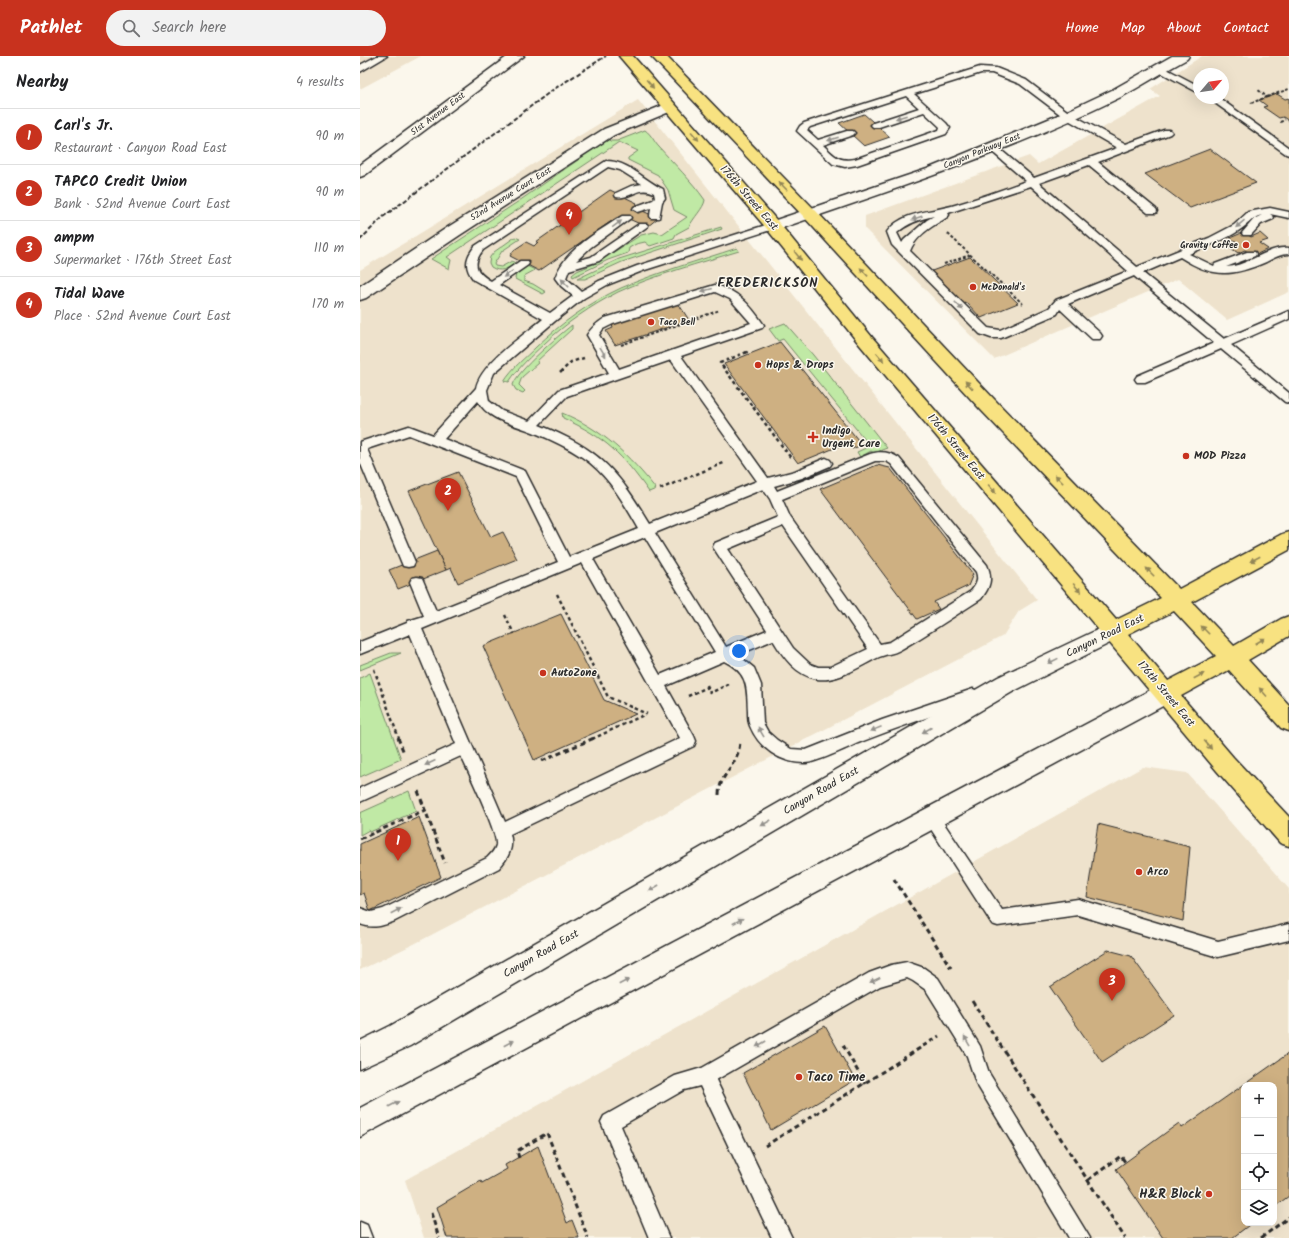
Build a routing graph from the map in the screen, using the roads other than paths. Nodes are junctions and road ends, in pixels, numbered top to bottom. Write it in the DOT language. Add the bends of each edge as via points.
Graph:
graph roads {
  1 [pos="383,56"];
  2 [pos="517,56"];
  3 [pos="658,56"];
  4 [pos="1182,56"];
  5 [pos="629,59"];
  6 [pos="360,69"];
  7 [pos="1160,69"];
  8 [pos="1193,87"];
  9 [pos="908,93"];
  10 [pos="1221,104"];
  11 [pos="669,106"];
  12 [pos="925,109"];
  13 [pos="1068,116"];
  14 [pos="876,125"];
  15 [pos="1167,132"];
  16 [pos="850,133"];
  17 [pos="816,144"];
  18 [pos="992,147"];
  19 [pos="1125,148"];
  20 [pos="1289,152"];
  21 [pos="1091,161"];
  22 [pos="360,172"];
  23 [pos="1031,182"];
  24 [pos="652,187"];
  25 [pos="620,195"];
  26 [pos="657,202"];
  27 [pos="955,208"];
  28 [pos="1152,211"];
  29 [pos="810,214"];
  30 [pos="1289,215"];
  31 [pos="1289,221"];
  32 [pos="774,226"];
  33 [pos="1247,234"];
  34 [pos="1232,239"];
  35 [pos="1213,240"];
  36 [pos="1266,248"];
  37 [pos="1284,251"];
  38 [pos="905,252"];
  39 [pos="1181,253"];
  40 [pos="1251,254"];
  41 [pos="524,263"];
  42 [pos="566,267"];
  43 [pos="1207,268"];
  44 [pos="1136,272"];
  45 [pos="492,285"];
  46 [pos="360,294"];
  47 [pos="580,296"];
  48 [pos="1060,303"];
  49 [pos="1289,315"];
  50 [pos="551,318"];
  51 [pos="1096,336"];
  52 [pos="1222,344"];
  53 [pos="673,354"];
  54 [pos="616,374"];
  55 [pos="1141,379"];
  56 [pos="481,390"];
  57 [pos="1289,399"];
  58 [pos="531,426"];
  59 [pos="435,441"];
  60 [pos="826,463"];
  61 [pos="765,483"];
  62 [pos="775,497"];
  63 [pos="785,520"];
  64 [pos="648,531"];
  65 [pos="1289,540"];
  66 [pos="585,556"];
  67 [pos="408,562"];
  68 [pos="566,564"];
  69 [pos="417,582"];
  70 [pos="1177,600"];
  71 [pos="432,618"];
  72 [pos="413,625"];
  73 [pos="1289,625"];
  74 [pos="1114,631"];
  75 [pos="775,632"];
  76 [pos="360,648"];
  77 [pos="877,651"];
  78 [pos="723,654"];
  79 [pos="1232,658"];
  80 [pos="657,683"];
  81 [pos="1006,684"];
  82 [pos="1166,693"];
  83 [pos="1289,721"];
  84 [pos="465,747"];
  85 [pos="360,794"];
  86 [pos="932,818"];
  87 [pos="501,830"];
  88 [pos="1289,835"];
  89 [pos="360,916"];
  90 [pos="1289,932"];
  91 [pos="360,1055"];
  92 [pos="705,1076"];
  93 [pos="360,1123"];
  94 [pos="360,1232"];
  95 [pos="362,1238"];
  96 [pos="659,1238"];
  97 [pos="782,1238"];
  98 [pos="1080,1238"];
  1 -- 6 [label="lane"];
  2 -- 22 [label="street, 51st Avenue East"];
  29 -- 3 [label="main road, one-way"];
  4 -- 7 [label="street, Canyon Parkway East"];
  5 -- 11 [label="main road, 176th Street East, one-way"];
  7 -- 8 [label="lane"];
  7 -- 13 [label="street, Canyon Parkway East"];
  9 -- 12 [label="lane"];
  9 -- 13 [label="lane" via="980,70 992,70 1023,82"];
  9 -- 17 [label="lane" via="804,126 802,131"];
  10 -- 20 [label="lane"];
  11 -- 32 [label="main road, 176th Street East, one-way"];
  11 -- 46 [label="street, 52nd Avenue Court East" via="609,132"];
  12 -- 14 [label="lane, one-way"];
  12 -- 17 [label="lane" via="943,125 943,132 850,164 836,162"];
  13 -- 18 [label="street, Canyon Parkway East"];
  13 -- 19 [label="lane"];
  15 -- 19 [label="lane"];
  16 -- 17 [label="lane, one-way"];
  18 -- 23 [label="lane"];
  18 -- 29 [label="street, Canyon Parkway East" via="932,172"];
  19 -- 21 [label="lane"];
  21 -- 23 [label="lane"];
  21 -- 28 [label="lane"];
  23 -- 27 [label="lane"];
  23 -- 44 [label="lane"];
  24 -- 25 [label="lane" via="642,186"];
  24 -- 26 [label="lane" via="658,191 660,198"];
  24 -- 45 [label="lane" via="634,174 613,164 602,166 479,248 471,259 472,271 478,278"];
  26 -- 26 [label="lane" via="646,213"];
  27 -- 38 [label="lane" via="930,222 908,242"];
  27 -- 38 [label="lane, one-way" via="900,224 892,232 896,243"];
  29 -- 32 [label="street, Canyon Parkway East"];
  70 -- 29 [label="main road, one-way" via="987,404"];
  30 -- 35 [label="lane, one-way" via="1270,211 1252,214 1238,227"];
  31 -- 33 [label="lane" via="1272,217 1261,219"];
  32 -- 47 [label="lane" via="641,268 603,283"];
  32 -- 74 [label="main road, 176th Street East, one-way" via="866,341"];
  34 -- 35 [label="lane" via="1223,243"];
  35 -- 39 [label="lane"];
  36 -- 37 [label="lane"];
  37 -- 43 [label="lane" via="1235,271"];
  38 -- 48 [label="lane, one-way" via="984,331 991,334 1001,334 1053,311"];
  39 -- 43 [label="lane"];
  39 -- 44 [label="lane"];
  40 -- 43 [label="lane" via="1220,266"];
  41 -- 45 [label="lane, one-way"];
  42 -- 42 [label="lane, one-way" via="578,252 635,222 595,260"];
  47 -- 42 [label="lane, one-way" via="560,278 560,272"];
  44 -- 48 [label="lane"];
  44 -- 52 [label="lane"];
  45 -- 50 [label="lane"];
  47 -- 50 [label="lane"];
  48 -- 51 [label="lane"];
  49 -- 52 [label="lane"];
  50 -- 56 [label="lane" via="490,370 483,380"];
  52 -- 55 [label="lane"];
  52 -- 57 [label="lane"];
  53 -- 54 [label="lane"];
  53 -- 54 [label="lane, one-way" via="758,325 733,294 715,288 609,321 595,330 593,335"];
  53 -- 61 [label="lane"];
  54 -- 58 [label="lane" via="563,393"];
  56 -- 58 [label="lane" via="482,399 496,414"];
  56 -- 59 [label="lane"];
  58 -- 64 [label="lane" via="569,444 594,460 622,491"];
  59 -- 67 [label="lane" via="409,430 360,447"];
  59 -- 68 [label="lane" via="521,474"];
  60 -- 61 [label="lane" via="798,475"];
  61 -- 62 [label="lane"];
  61 -- 64 [label="lane"];
  62 -- 63 [label="lane"];
  62 -- 77 [label="lane" via="874,457 888,458 895,461 982,569 985,575 984,584 976,596 894,647"];
  63 -- 75 [label="lane" via="720,547"];
  63 -- 77 [label="lane"];
  64 -- 66 [label="lane"];
  64 -- 78 [label="lane"];
  65 -- 70 [label="main road, Canyon Road East, one-way"];
  66 -- 68 [label="lane"];
  66 -- 80 [label="lane"];
  68 -- 71 [label="lane"];
  69 -- 71 [label="lane"];
  70 -- 74 [label="main road, Canyon Road East"];
  79 -- 70 [label="main road, one-way"];
  71 -- 72 [label="lane"];
  72 -- 76 [label="lane"];
  72 -- 84 [label="lane"];
  79 -- 73 [label="main road, one-way"];
  74 -- 81 [label="street, Canyon Road East, one-way"];
  74 -- 82 [label="main road, 176th Street East"];
  75 -- 77 [label="lane" via="796,661 805,669 818,673 830,673 841,669"];
  75 -- 78 [label="lane"];
  78 -- 80 [label="lane"];
  81 -- 78 [label="lane, one-way" via="886,725 806,757 789,755 762,736 756,724 754,685 749,672 737,661"];
  82 -- 79 [label="main road, one-way"];
  83 -- 79 [label="main road, one-way"];
  80 -- 87 [label="lane" via="689,741"];
  81 -- 91 [label="street, Canyon Road East, one-way" via="400,1036"];
  82 -- 86 [label="street"];
  82 -- 88 [label="main road, 176th Street East, one-way"];
  84 -- 85 [label="lane, one-way"];
  84 -- 87 [label="lane"];
  86 -- 90 [label="lane" via="998,918 1078,907 1218,949"];
  93 -- 86 [label="street, one-way"];
  89 -- 87 [label="lane, one-way" via="368,920 389,915 493,863 502,853 505,841"];
  92 -- 96 [label="lane" via="680,1082 610,1122"];
  92 -- 97 [label="lane"];
  98 -- 92 [label="lane, one-way" via="982,1077 974,1052 932,984 918,974 907,970 875,979"];
  94 -- 95 [label="lane"];
}
